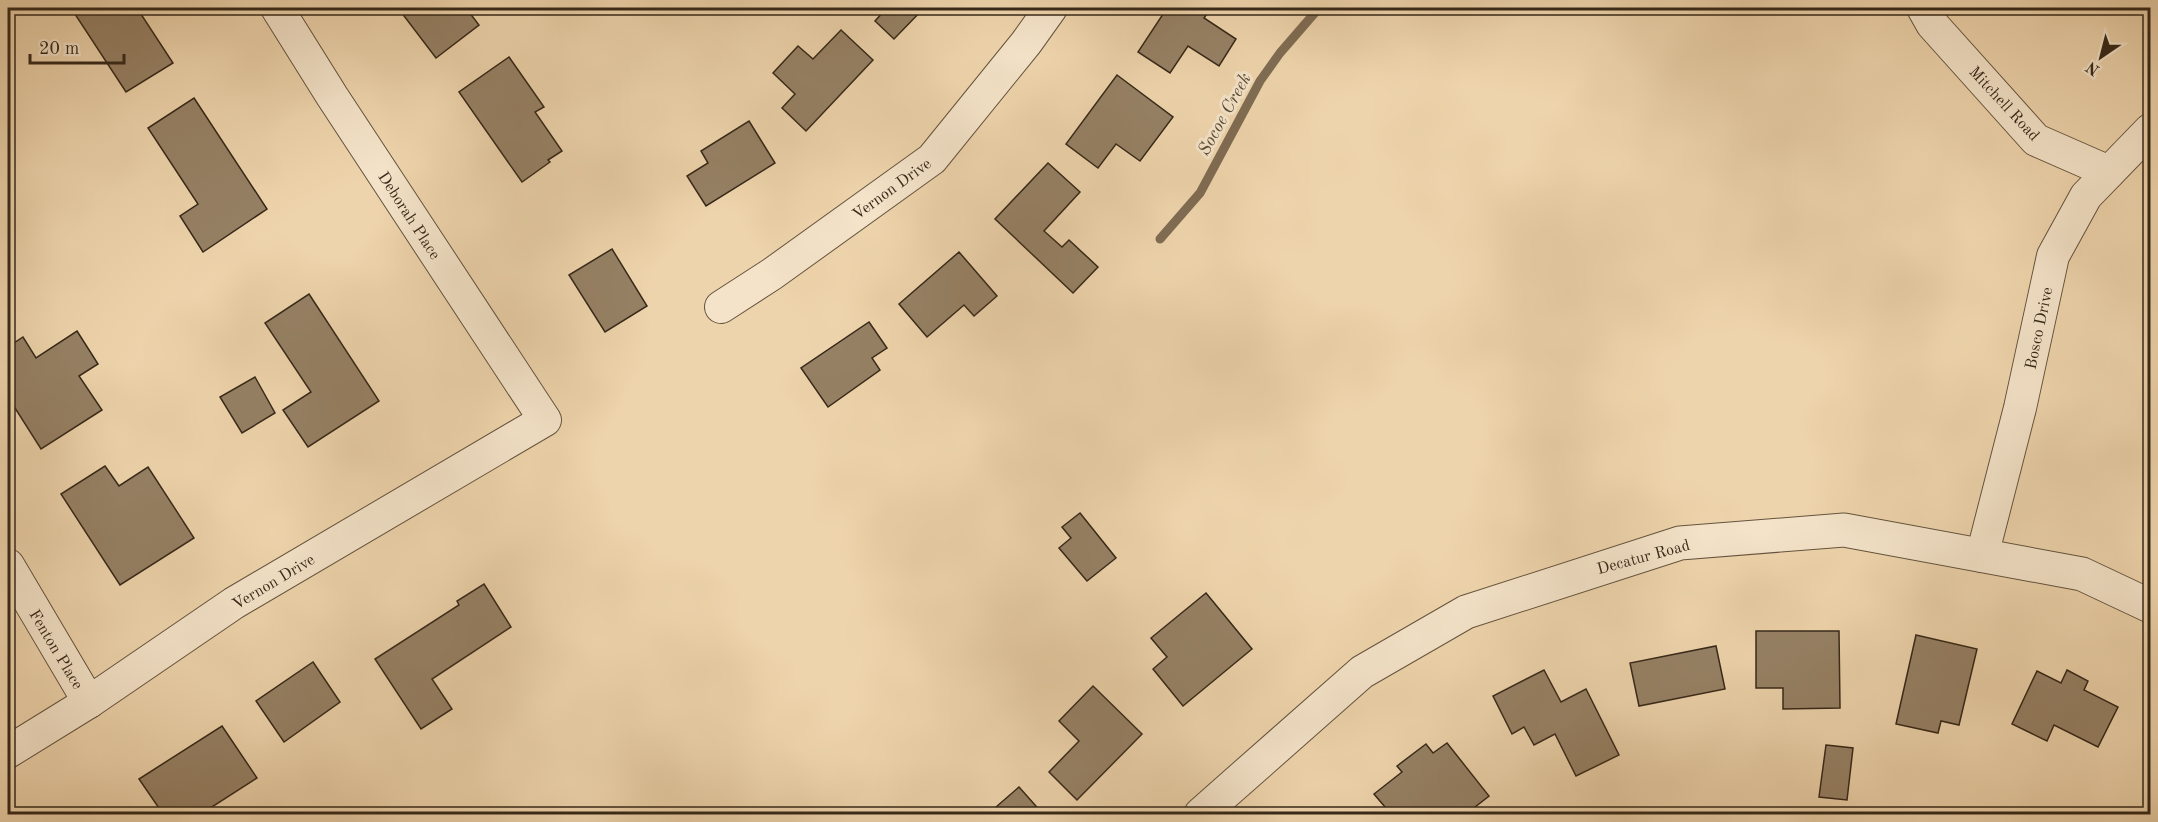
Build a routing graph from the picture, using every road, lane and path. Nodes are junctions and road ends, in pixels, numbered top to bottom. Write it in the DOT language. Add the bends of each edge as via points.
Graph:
graph roads {
  1 [pos="277,8"];
  2 [pos="1051,8"];
  3 [pos="1923,8"];
  4 [pos="2151,130"];
  5 [pos="2109,172"];
  6 [pos="721,307"];
  7 [pos="545,420"];
  8 [pos="1982,556"];
  9 [pos="8,565"];
  10 [pos="2151,606"];
  11 [pos="89,702"];
  12 [pos="8,752"];
  13 [pos="1201,814"];
  1 -- 7 [label="street, Deborah Place"];
  2 -- 6 [label="street, Vernon Drive" via="932,159"];
  3 -- 5 [label="street, Mitchell Road" via="1932,24 2036,140"];
  4 -- 5 [label="street, Bosco Drive"];
  5 -- 8 [label="street, Bosco Drive" via="2086,196 2053,256"];
  7 -- 11 [label="street, Vernon Drive" via="234,603"];
  8 -- 10 [label="street, Decatur Road" via="2082,574"];
  8 -- 13 [label="street, Decatur Road" via="1844,530 1680,543 1557,581 1466,612 1362,672"];
  9 -- 11 [label="street, Fenton Place"];
  11 -- 12 [label="street, Vernon Drive"];
}
